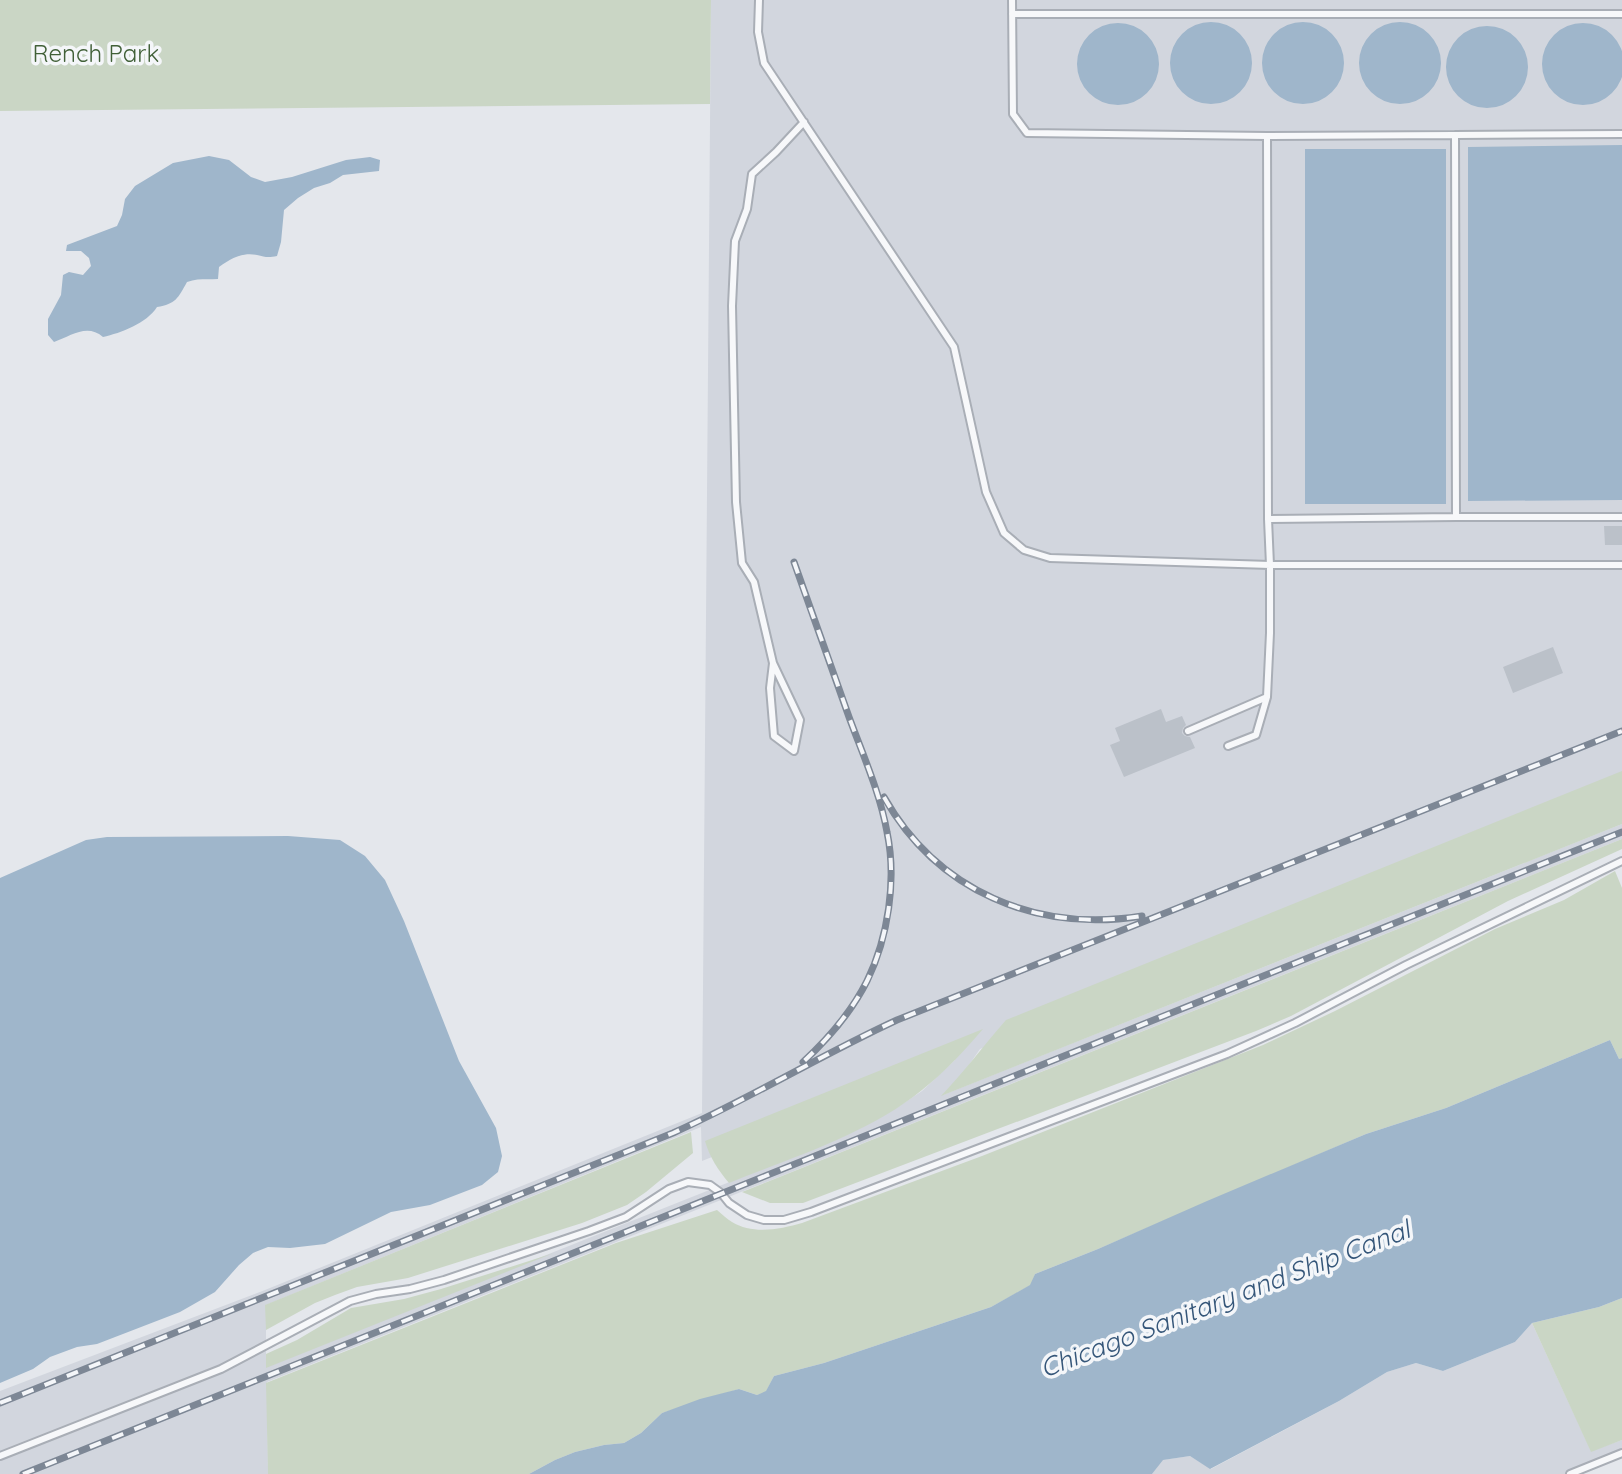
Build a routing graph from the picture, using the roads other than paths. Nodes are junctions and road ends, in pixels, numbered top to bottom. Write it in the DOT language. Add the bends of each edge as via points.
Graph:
graph roads {
  1 [pos="759,0"];
  2 [pos="1012,0"];
  3 [pos="1012,14"];
  4 [pos="1622,14"];
  5 [pos="804,122"];
  6 [pos="1622,134"];
  7 [pos="1455,135"];
  8 [pos="1267,136"];
  9 [pos="1456,517"];
  10 [pos="1622,517"];
  11 [pos="1268,519"];
  12 [pos="1270,565"];
  13 [pos="1622,565"];
  14 [pos="773,663"];
  15 [pos="1267,697"];
  16 [pos="1188,731"];
  17 [pos="1228,746"];
  18 [pos="1622,861"];
  19 [pos="1622,1453"];
  20 [pos="0,1456"];
  21 [pos="1570,1474"];
  1 -- 5 [label="lane" via="764,63"];
  2 -- 3 [label="lane"];
  3 -- 4 [label="lane"];
  3 -- 8 [label="lane" via="1013,114 1027,133"];
  5 -- 12 [label="lane" via="954,347 986,492 1004,533 1024,550 1050,558"];
  5 -- 14 [label="lane" via="752,174 735,241 736,502 742,563 754,582"];
  6 -- 7 [label="lane"];
  7 -- 8 [label="lane"];
  7 -- 9 [label="lane"];
  8 -- 11 [label="lane"];
  9 -- 10 [label="lane"];
  9 -- 11 [label="lane"];
  11 -- 12 [label="lane"];
  12 -- 13 [label="lane"];
  12 -- 15 [label="lane"];
  14 -- 14 [label="lane" via="774,736 794,751 800,720"];
  15 -- 16 [label="lane"];
  15 -- 17 [label="lane" via="1256,735"];
  18 -- 20 [label="lane" via="1227,1054 811,1212 764,1220 747,1215 710,1185 688,1182 589,1231 444,1280 350,1301 221,1369"];
  19 -- 21 [label="lane"];
}
